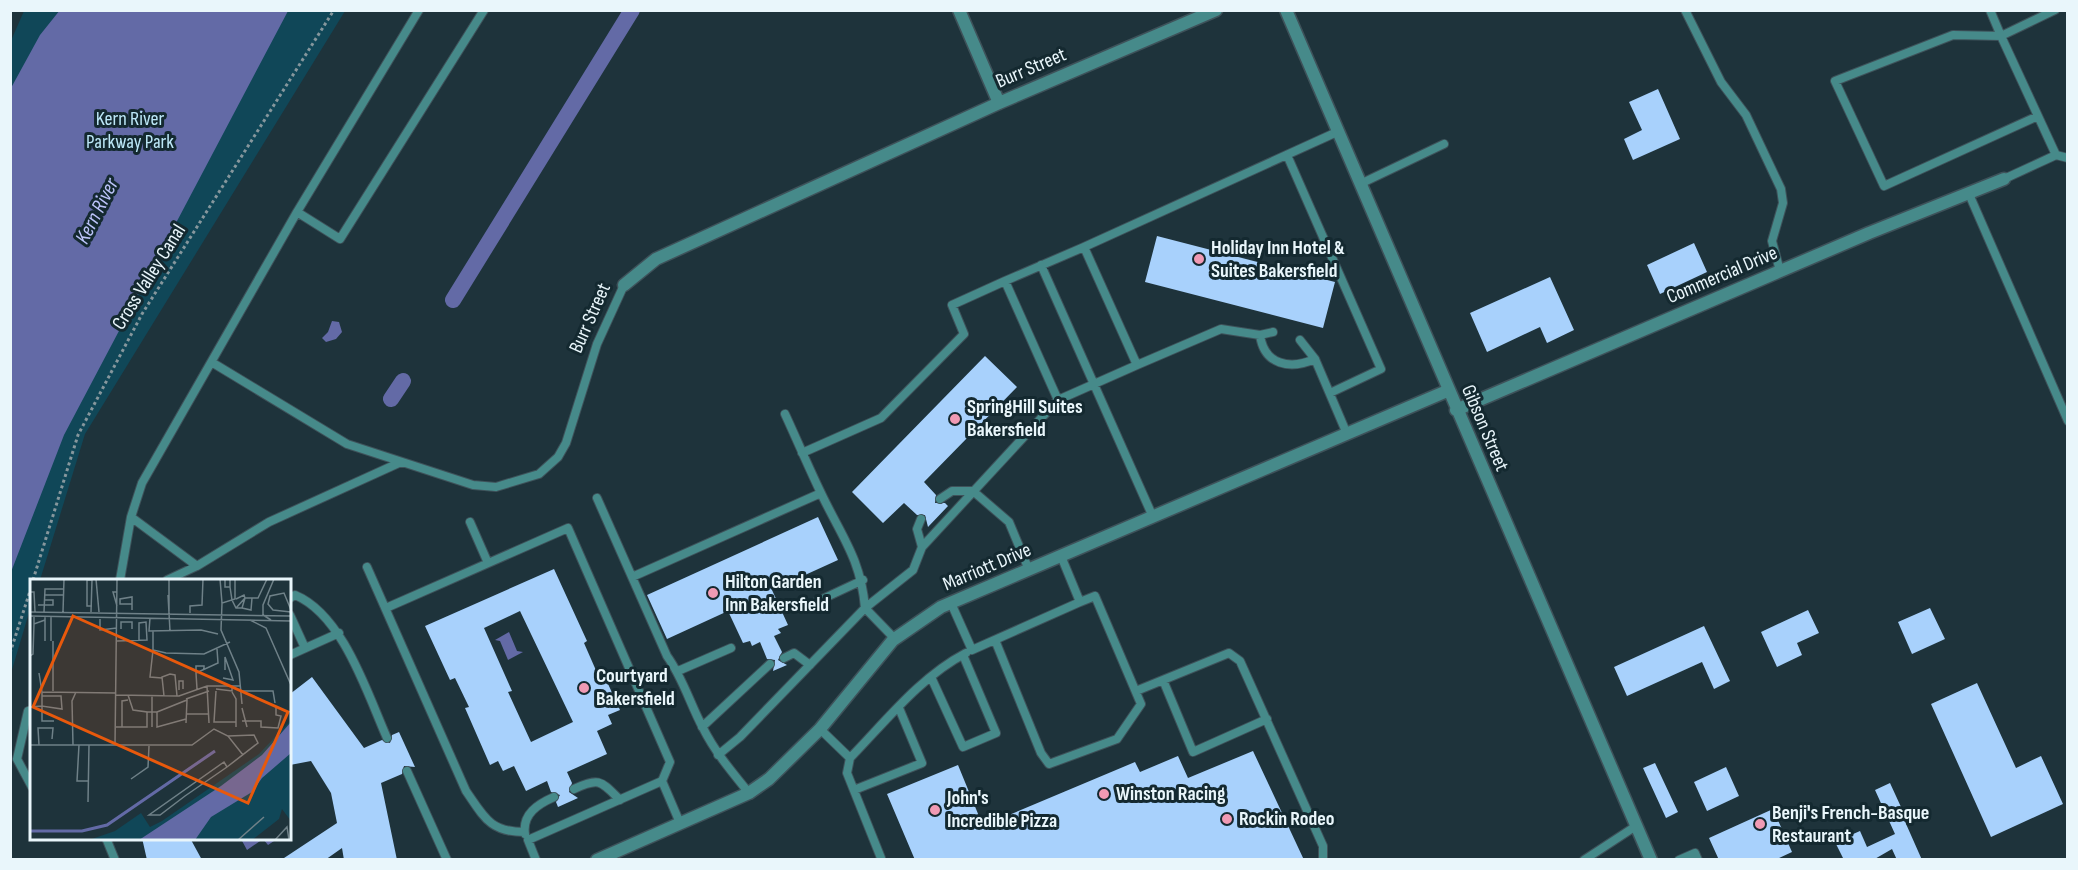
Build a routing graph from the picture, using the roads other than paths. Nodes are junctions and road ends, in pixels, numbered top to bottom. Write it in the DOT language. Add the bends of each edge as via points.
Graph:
graph roads {
  1 [pos="420,10"];
  2 [pos="484,10"];
  3 [pos="959,10"];
  4 [pos="1216,10"];
  5 [pos="1286,10"];
  6 [pos="1685,10"];
  7 [pos="1989,10"];
  8 [pos="2055,10"];
  9 [pos="2001,36"];
  10 [pos="999,103"];
  11 [pos="2038,116"];
  12 [pos="1337,132"];
  13 [pos="1444,144"];
  14 [pos="1287,155"];
  15 [pos="2056,155"];
  16 [pos="2067,158"];
  17 [pos="2004,180"];
  18 [pos="1359,184"];
  19 [pos="1970,195"];
  20 [pos="297,212"];
  21 [pos="1084,246"];
  22 [pos="1041,266"];
  23 [pos="1780,271"];
  24 [pos="1005,281"];
  25 [pos="624,285"];
  26 [pos="1273,332"];
  27 [pos="1260,335"];
  28 [pos="1300,340"];
  29 [pos="1315,359"];
  30 [pos="213,363"];
  31 [pos="1137,365"];
  32 [pos="1094,384"];
  33 [pos="1448,391"];
  34 [pos="1330,393"];
  35 [pos="1058,400"];
  36 [pos="1456,410"];
  37 [pos="785,414"];
  38 [pos="2067,421"];
  39 [pos="1347,434"];
  40 [pos="802,453"];
  41 [pos="401,462"];
  42 [pos="973,491"];
  43 [pos="821,494"];
  44 [pos="597,498"];
  45 [pos="940,499"];
  46 [pos="131,517"];
  47 [pos="1153,517"];
  48 [pos="921,519"];
  49 [pos="470,522"];
  50 [pos="921,547"];
  51 [pos="1061,556"];
  52 [pos="488,563"];
  53 [pos="197,566"];
  54 [pos="367,567"];
  55 [pos="1029,570"];
  56 [pos="632,577"];
  57 [pos="120,579"];
  58 [pos="169,579"];
  59 [pos="863,580"];
  60 [pos="291,597"];
  61 [pos="1080,602"];
  62 [pos="951,603"];
  63 [pos="386,608"];
  64 [pos="865,608"];
  65 [pos="801,609"];
  66 [pos="291,617"];
  67 [pos="339,633"];
  68 [pos="895,639"];
  69 [pos="995,640"];
  70 [pos="305,648"];
  71 [pos="731,648"];
  72 [pos="972,650"];
  73 [pos="291,655"];
  74 [pos="963,655"];
  75 [pos="784,658"];
  76 [pos="770,664"];
  77 [pos="810,665"];
  78 [pos="678,671"];
  79 [pos="931,677"];
  80 [pos="1163,680"];
  81 [pos="1136,691"];
  82 [pos="899,708"];
  83 [pos="30,710"];
  84 [pos="1267,719"];
  85 [pos="702,727"];
  86 [pos="820,729"];
  87 [pos="387,738"];
  88 [pos="718,754"];
  89 [pos="850,758"];
  90 [pos="407,771"];
  91 [pos="662,782"];
  92 [pos="30,783"];
  93 [pos="574,789"];
  94 [pos="854,790"];
  95 [pos="749,793"];
  96 [pos="554,797"];
  97 [pos="620,800"];
  98 [pos="681,823"];
  99 [pos="1636,826"];
  100 [pos="524,832"];
  101 [pos="107,840"];
  102 [pos="528,840"];
  103 [pos="602,859"];
  104 [pos="881,859"];
  105 [pos="115,860"];
  106 [pos="447,860"];
  107 [pos="536,860"];
  108 [pos="1323,860"];
  109 [pos="1584,860"];
  110 [pos="1651,860"];
  111 [pos="1679,860"];
  112 [pos="1698,860"];
  1 -- 20 [label="lane"];
  2 -- 20 [label="lane" via="340,239"];
  3 -- 10 [label="street"];
  4 -- 10 [label="street, Burr Street"];
  5 -- 12 [label="street, Gibson Street"];
  6 -- 23 [label="lane" via="1721,82 1746,115 1781,189 1783,203 1772,241"];
  7 -- 9 [label="lane"];
  8 -- 9 [label="lane"];
  9 -- 11 [label="lane"];
  9 -- 11 [label="lane" via="1953,35 1835,81 1884,186"];
  10 -- 25 [label="street, Burr Street" via="656,259"];
  11 -- 15 [label="lane"];
  12 -- 14 [label="lane"];
  12 -- 18 [label="street, Gibson Street"];
  13 -- 18 [label="lane"];
  14 -- 21 [label="lane"];
  14 -- 34 [label="lane" via="1381,369"];
  15 -- 16 [label="lane"];
  15 -- 17 [label="lane"];
  17 -- 19 [label="street, Commercial Drive"];
  18 -- 33 [label="street, Gibson Street"];
  19 -- 23 [label="street, Commercial Drive"];
  19 -- 38 [label="lane"];
  20 -- 30 [label="lane"];
  21 -- 22 [label="lane"];
  21 -- 31 [label="lane"];
  22 -- 24 [label="lane"];
  22 -- 32 [label="lane"];
  23 -- 36 [label="street, Commercial Drive"];
  24 -- 35 [label="lane"];
  24 -- 40 [label="lane" via="952,305 964,334 881,418"];
  25 -- 41 [label="lane, Burr Street" via="597,344 566,443 539,474 496,487 473,485"];
  26 -- 27 [label="lane"];
  27 -- 29 [label="lane" via="1262,349 1274,361 1300,366"];
  27 -- 31 [label="lane" via="1221,328"];
  28 -- 29 [label="lane"];
  29 -- 34 [label="lane"];
  30 -- 41 [label="lane, Burr Street" via="347,444"];
  30 -- 46 [label="lane" via="142,483"];
  31 -- 32 [label="lane"];
  32 -- 35 [label="lane"];
  32 -- 47 [label="lane"];
  33 -- 36 [label="street, Gibson Street"];
  33 -- 39 [label="street, Marriott Drive"];
  34 -- 39 [label="lane"];
  35 -- 42 [label="lane"];
  36 -- 99 [label="street, Gibson Street"];
  37 -- 40 [label="lane"];
  39 -- 47 [label="street, Marriott Drive"];
  40 -- 43 [label="lane"];
  41 -- 53 [label="lane" via="269,522"];
  42 -- 45 [label="lane" via="952,491"];
  42 -- 50 [label="lane"];
  42 -- 55 [label="lane" via="1009,522"];
  43 -- 56 [label="lane"];
  43 -- 59 [label="lane" via="844,534"];
  44 -- 56 [label="lane"];
  46 -- 53 [label="lane"];
  46 -- 57 [label="lane"];
  47 -- 51 [label="street, Marriott Drive"];
  48 -- 50 [label="lane" via="917,529"];
  49 -- 52 [label="lane"];
  50 -- 64 [label="lane" via="913,570"];
  51 -- 55 [label="street, Marriott Drive"];
  51 -- 61 [label="lane"];
  52 -- 63 [label="lane"];
  52 -- 91 [label="lane" via="568,528 670,762"];
  53 -- 58 [label="lane"];
  54 -- 63 [label="lane"];
  55 -- 62 [label="street, Marriott Drive"];
  56 -- 78 [label="lane" via="667,656"];
  59 -- 64 [label="lane"];
  59 -- 65 [label="lane"];
  60 -- 67 [label="lane" via="295,595 306,600"];
  61 -- 69 [label="lane"];
  61 -- 81 [label="lane" via="1095,596"];
  62 -- 68 [label="street, Marriott Drive"];
  62 -- 72 [label="lane"];
  63 -- 100 [label="lane" via="466,791 488,822 505,832"];
  64 -- 68 [label="lane"];
  64 -- 77 [label="lane"];
  66 -- 70 [label="lane"];
  67 -- 70 [label="lane"];
  67 -- 87 [label="lane"];
  68 -- 86 [label="street, Marriott Drive"];
  69 -- 72 [label="lane"];
  69 -- 81 [label="lane" via="1049,764 1117,739 1141,704"];
  70 -- 73 [label="lane"];
  71 -- 78 [label="lane"];
  72 -- 74 [label="lane"];
  74 -- 79 [label="lane"];
  74 -- 79 [label="lane" via="996,733 963,747"];
  75 -- 77 [label="lane" via="794,653"];
  76 -- 85 [label="lane"];
  77 -- 88 [label="lane" via="740,737"];
  78 -- 85 [label="lane"];
  79 -- 82 [label="lane"];
  80 -- 81 [label="lane"];
  80 -- 84 [label="lane" via="1229,653 1240,661"];
  80 -- 84 [label="lane" via="1193,752"];
  82 -- 89 [label="lane"];
  82 -- 94 [label="lane" via="922,763"];
  83 -- 92 [label="lane" via="17,759"];
  84 -- 108 [label="lane" via="1323,846"];
  85 -- 88 [label="lane"];
  86 -- 89 [label="lane"];
  86 -- 95 [label="street, Marriott Drive"];
  88 -- 95 [label="lane"];
  89 -- 94 [label="lane" via="847,773"];
  90 -- 106 [label="lane"];
  91 -- 97 [label="lane"];
  91 -- 98 [label="lane"];
  93 -- 97 [label="lane" via="591,781 602,783"];
  94 -- 104 [label="lane"];
  95 -- 98 [label="street, Marriott Drive"];
  96 -- 100 [label="lane" via="529,814"];
  97 -- 102 [label="lane"];
  98 -- 103 [label="street, Marriott Drive"];
  99 -- 109 [label="lane"];
  99 -- 110 [label="street, Gibson Street"];
  100 -- 102 [label="lane"];
  101 -- 105 [label="lane"];
  102 -- 107 [label="lane"];
  111 -- 112 [label="lane" via="1695,853"];
}
